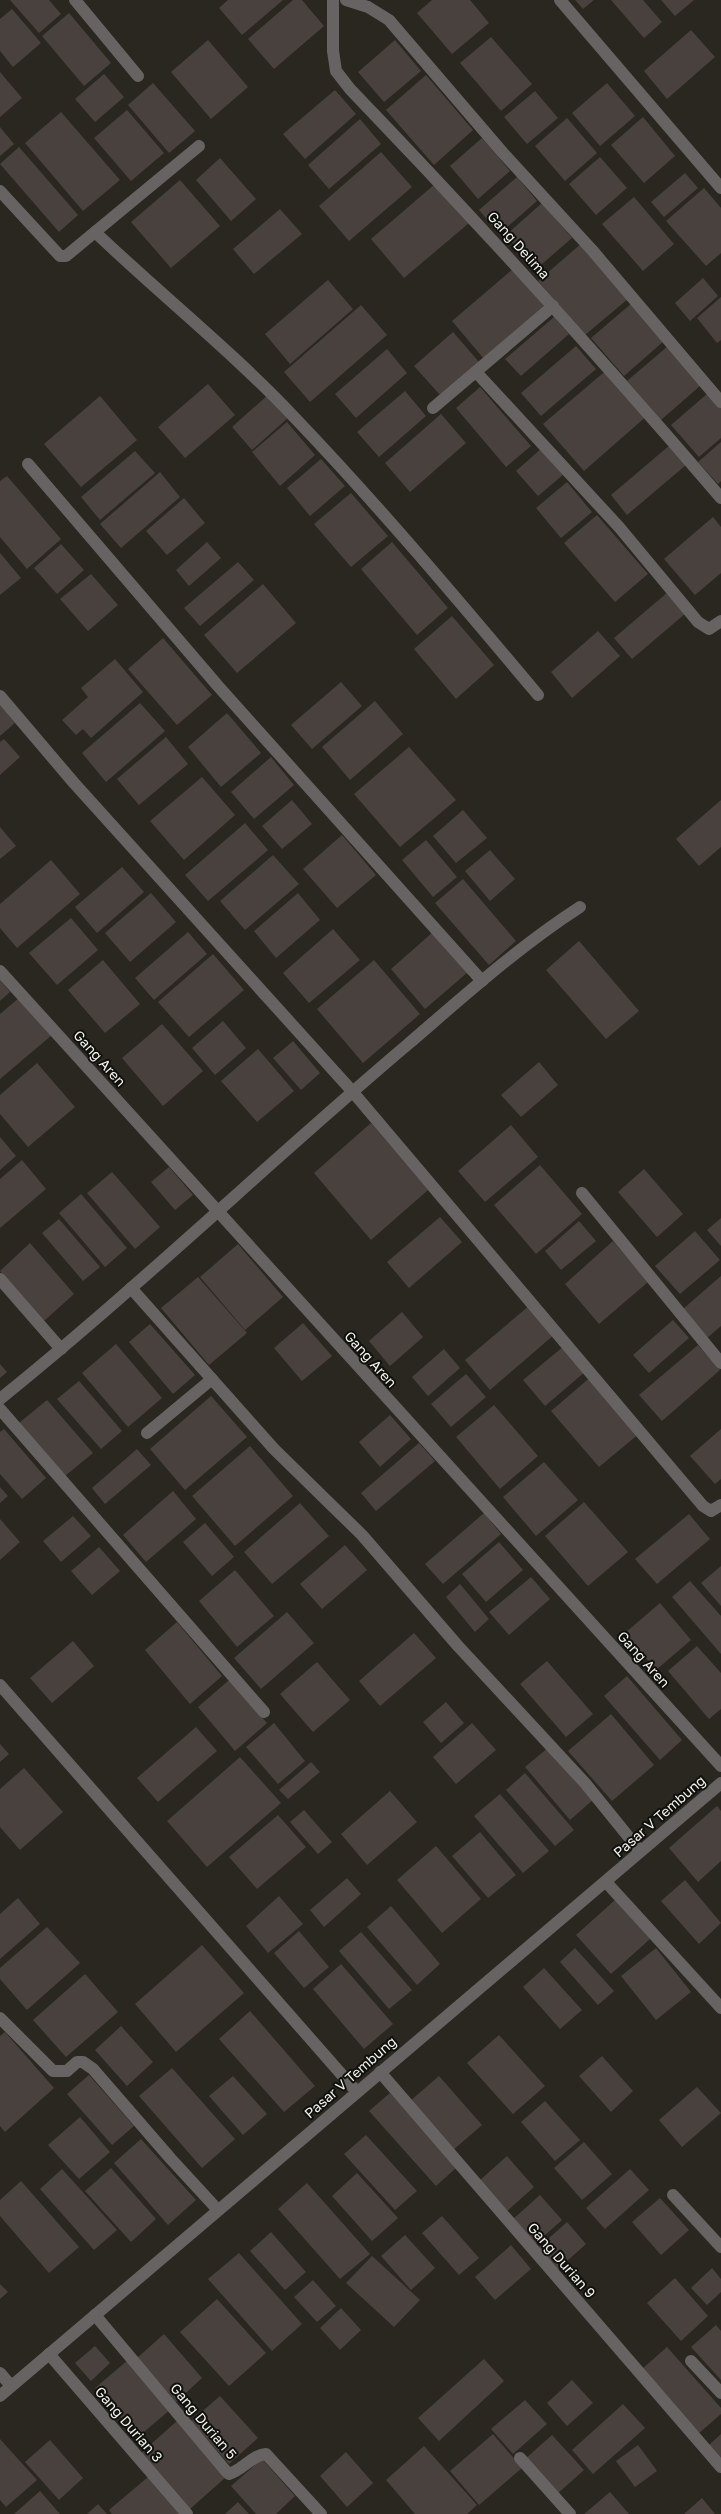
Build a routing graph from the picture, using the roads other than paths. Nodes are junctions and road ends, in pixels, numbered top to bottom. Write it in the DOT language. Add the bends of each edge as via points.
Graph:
graph roads {
  1 [pos="75,0"];
  2 [pos="333,0"];
  3 [pos="346,0"];
  4 [pos="560,0"];
  5 [pos="138,76"];
  6 [pos="199,146"];
  7 [pos="721,188"];
  8 [pos="0,192"];
  9 [pos="96,232"];
  10 [pos="553,306"];
  11 [pos="476,372"];
  12 [pos="721,402"];
  13 [pos="433,408"];
  14 [pos="28,464"];
  15 [pos="721,498"];
  16 [pos="721,621"];
  17 [pos="538,695"];
  18 [pos="0,696"];
  19 [pos="580,907"];
  20 [pos="0,971"];
  21 [pos="482,981"];
  22 [pos="352,1091"];
  23 [pos="582,1193"];
  24 [pos="219,1211"];
  25 [pos="0,1280"];
  26 [pos="131,1288"];
  27 [pos="62,1349"];
  28 [pos="721,1362"];
  29 [pos="212,1379"];
  30 [pos="0,1399"];
  31 [pos="0,1409"];
  32 [pos="147,1433"];
  33 [pos="721,1505"];
  34 [pos="0,1685"];
  35 [pos="264,1712"];
  36 [pos="721,1766"];
  37 [pos="721,1783"];
  38 [pos="640,1851"];
  39 [pos="606,1882"];
  40 [pos="721,2008"];
  41 [pos="0,2018"];
  42 [pos="380,2072"];
  43 [pos="358,2092"];
  44 [pos="673,2195"];
  45 [pos="217,2209"];
  46 [pos="721,2247"];
  47 [pos="95,2316"];
  48 [pos="49,2354"];
  49 [pos="691,2361"];
  50 [pos="0,2372"];
  51 [pos="11,2386"];
  52 [pos="721,2393"];
  53 [pos="0,2396"];
  54 [pos="520,2458"];
  55 [pos="721,2467"];
  56 [pos="187,2514"];
  57 [pos="321,2514"];
  58 [pos="570,2514"];
  1 -- 5 [label="street"];
  2 -- 10 [label="street, Gang Delima" via="336,71"];
  3 -- 12 [label="street" via="368,7 389,20"];
  4 -- 7 [label="street"];
  6 -- 9 [label="street"];
  8 -- 9 [label="street" via="60,256 66,256"];
  9 -- 17 [label="street" via="294,417 404,537"];
  10 -- 11 [label="street"];
  10 -- 15 [label="street, Gang Delima"];
  11 -- 13 [label="street"];
  11 -- 16 [label="street" via="619,526 698,622 709,629"];
  14 -- 21 [label="street" via="218,686"];
  18 -- 22 [label="street" via="74,783"];
  19 -- 21 [label="street" via="533,938"];
  20 -- 24 [label="street, Gang Aren"];
  21 -- 22 [label="street"];
  22 -- 24 [label="street"];
  22 -- 33 [label="street" via="703,1506 711,1510"];
  23 -- 28 [label="street"];
  24 -- 26 [label="street"];
  24 -- 36 [label="street, Gang Aren"];
  25 -- 27 [label="street"];
  26 -- 27 [label="street"];
  26 -- 29 [label="street"];
  27 -- 30 [label="street"];
  29 -- 32 [label="street"];
  29 -- 38 [label="street" via="274,1449 362,1535 458,1646 585,1783"];
  31 -- 35 [label="street"];
  34 -- 43 [label="street"];
  37 -- 38 [label="street, Pasar V Tembung"];
  38 -- 39 [label="street, Pasar V Tembung"];
  39 -- 40 [label="street"];
  39 -- 42 [label="street, Pasar V Tembung"];
  41 -- 45 [label="street" via="52,2071 67,2071 77,2062 93,2069"];
  42 -- 43 [label="street, Pasar V Tembung"];
  42 -- 55 [label="street, Gang Durian 9"];
  43 -- 45 [label="street, Pasar V Tembung"];
  44 -- 46 [label="street"];
  45 -- 47 [label="street, Pasar V Tembung"];
  47 -- 48 [label="street, Pasar V Tembung"];
  47 -- 57 [label="street, Gang Durian 5" via="229,2474 260,2454 266,2454"];
  48 -- 51 [label="street, Pasar V Tembung"];
  48 -- 56 [label="street, Gang Durian 3"];
  49 -- 52 [label="street"];
  50 -- 51 [label="street"];
  51 -- 53 [label="street, Pasar V Tembung"];
  54 -- 58 [label="street"];
}
